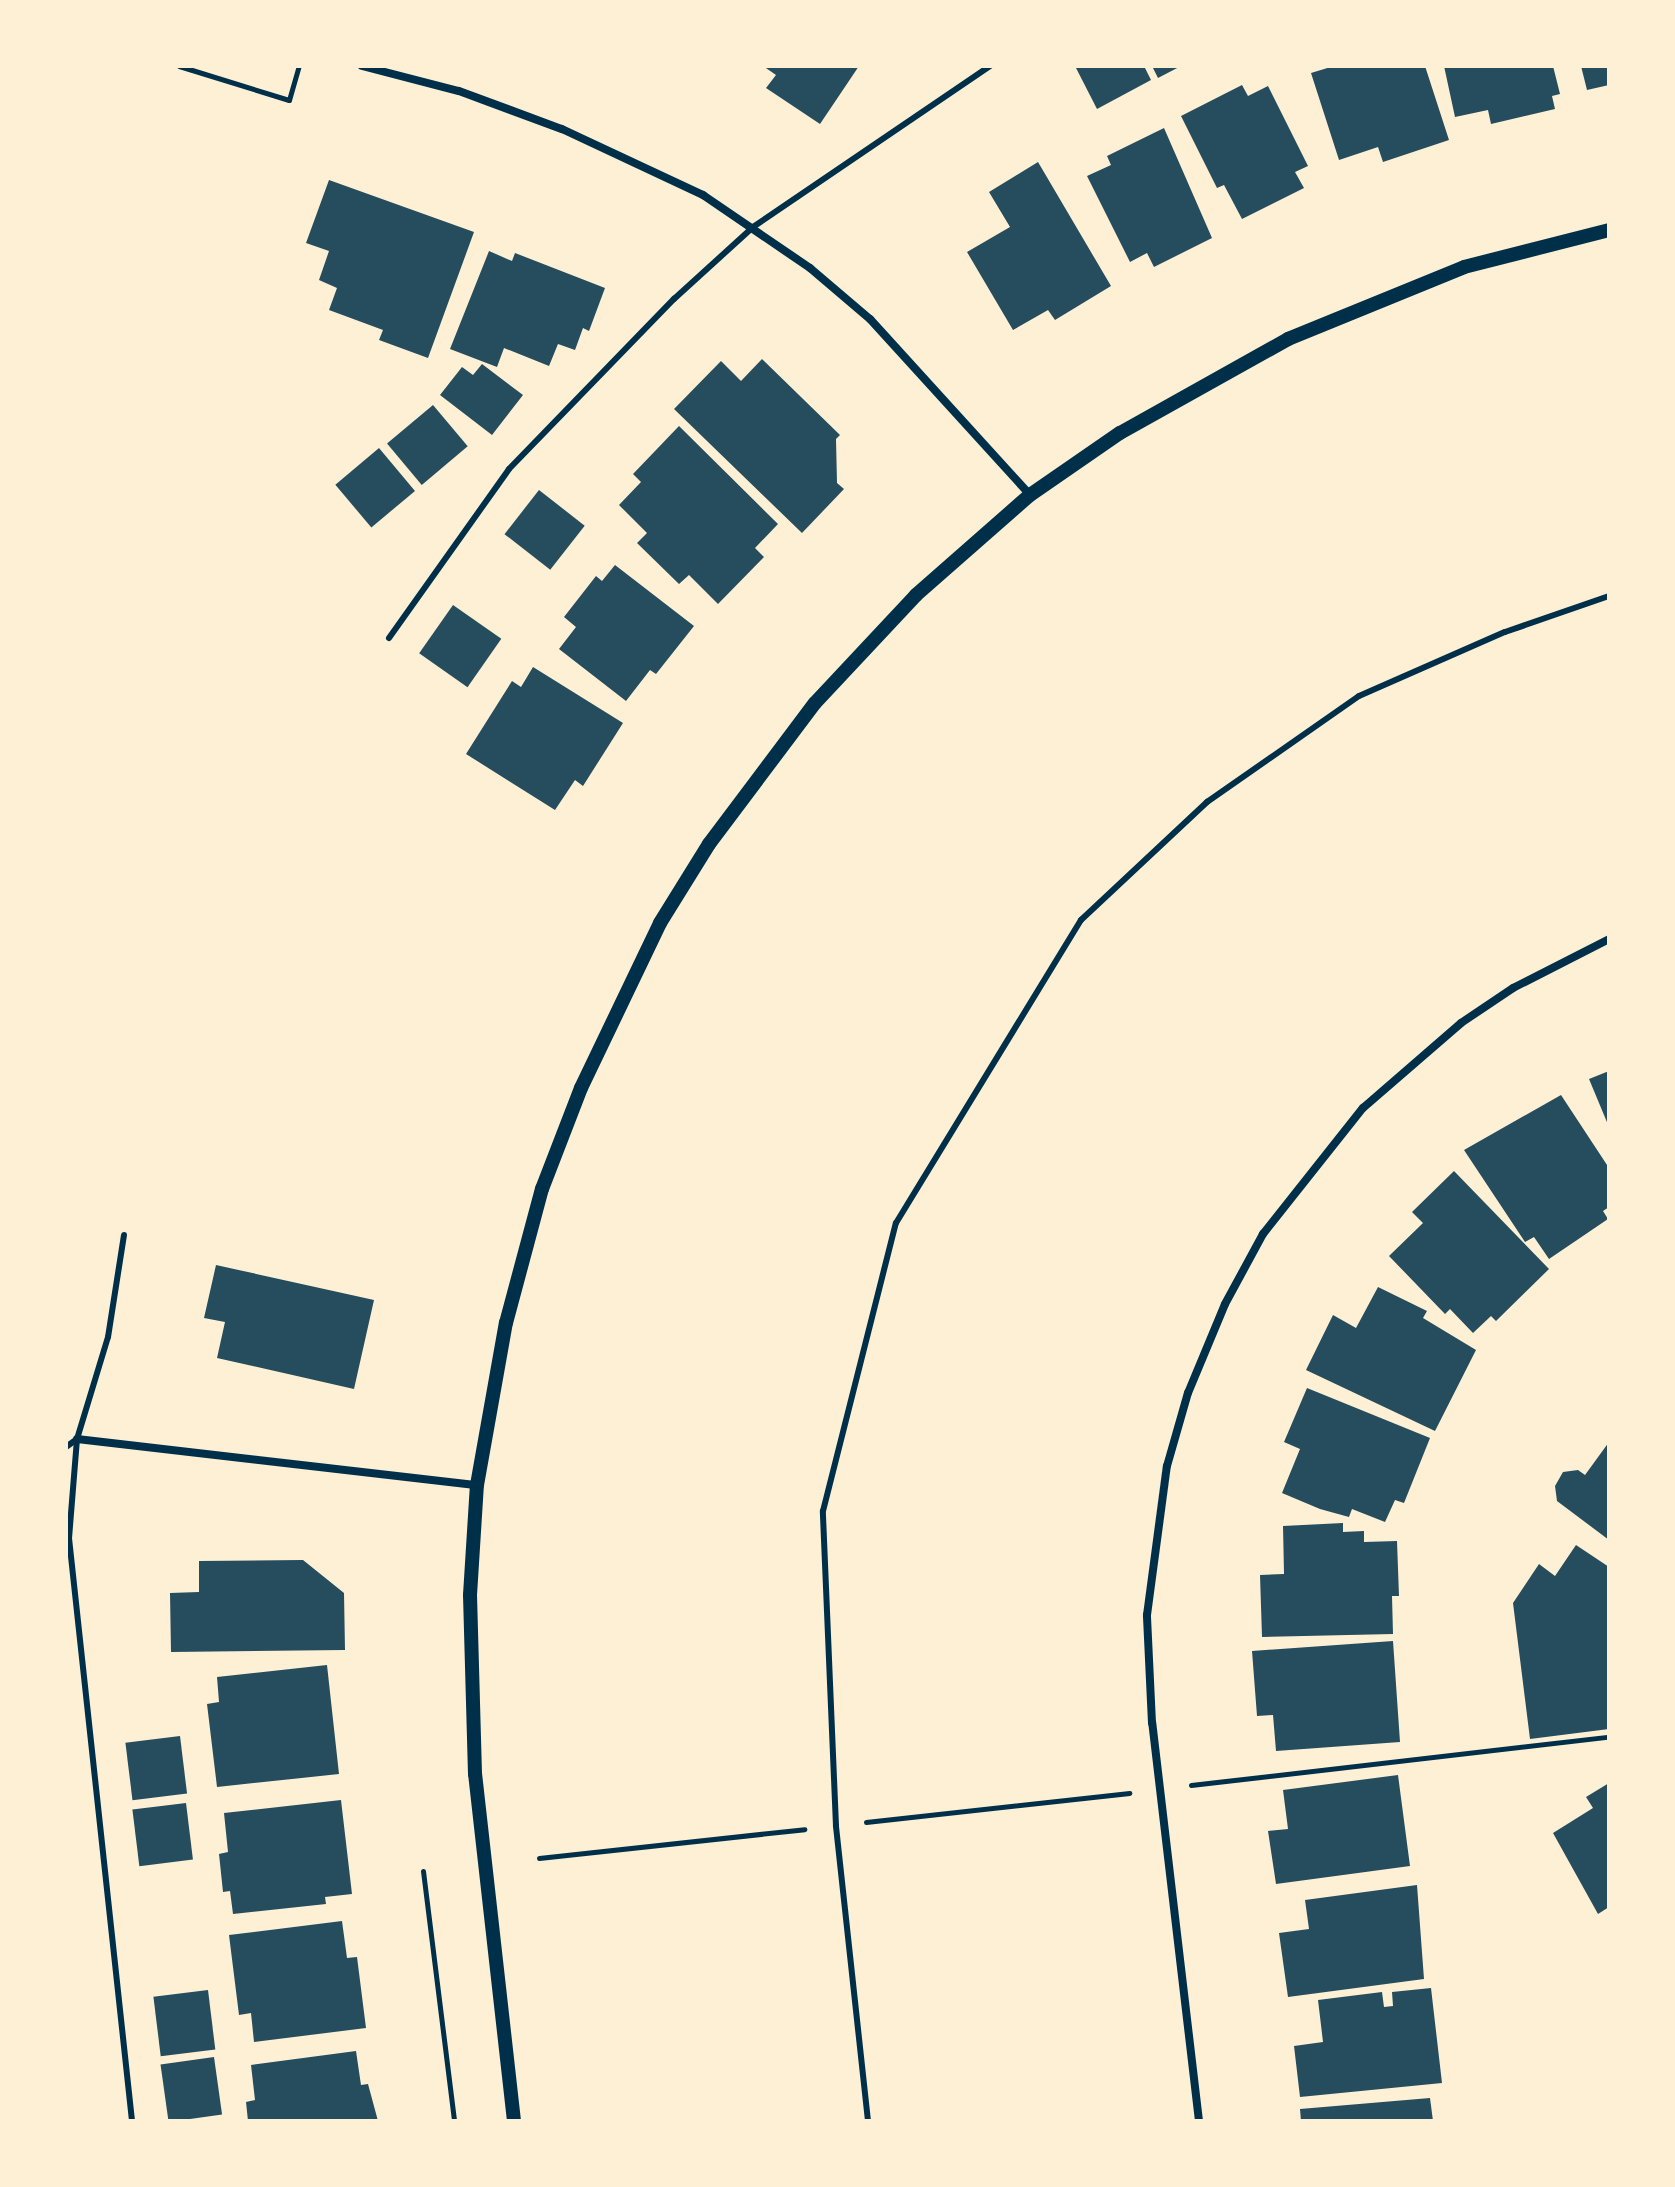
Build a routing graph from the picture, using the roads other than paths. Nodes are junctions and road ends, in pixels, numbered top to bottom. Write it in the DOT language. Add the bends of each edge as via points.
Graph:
graph roads {
  1 [pos="362,66"];
  2 [pos="990,66"];
  3 [pos="753,227"];
  4 [pos="1609,230"];
  5 [pos="1030,495"];
  6 [pos="1609,596"];
  7 [pos="389,638"];
  8 [pos="1609,939"];
  9 [pos="124,1235"];
  10 [pos="77,1439"];
  11 [pos="66,1447"];
  12 [pos="477,1485"];
  13 [pos="132,2121"];
  14 [pos="514,2121"];
  15 [pos="868,2121"];
  16 [pos="1199,2121"];
  1 -- 3 [label="street" via="459,91 562,129 648,166"];
  2 -- 3 [label="lane"];
  3 -- 5 [label="street" via="870,319"];
  3 -- 7 [label="lane" via="586,384 509,469"];
  4 -- 5 [label="street" via="1464,267 1288,339 1133,425"];
  5 -- 12 [label="street" via="916,595 815,703 709,844 660,923 581,1088 542,1189 506,1323"];
  6 -- 15 [label="lane" via="1505,632 1359,696 1207,802 1081,920 896,1223 823,1511 836,1826"];
  8 -- 16 [label="street" via="1513,988 1461,1023 1363,1108 1263,1234 1225,1304 1188,1393 1167,1466 1147,1615 1152,1723"];
  9 -- 10 [label="lane" via="108,1337"];
  10 -- 11 [label="lane"];
  10 -- 12 [label="street"];
  10 -- 13 [label="lane" via="69,1538"];
  12 -- 14 [label="street" via="470,1595 474,1760"];
}
